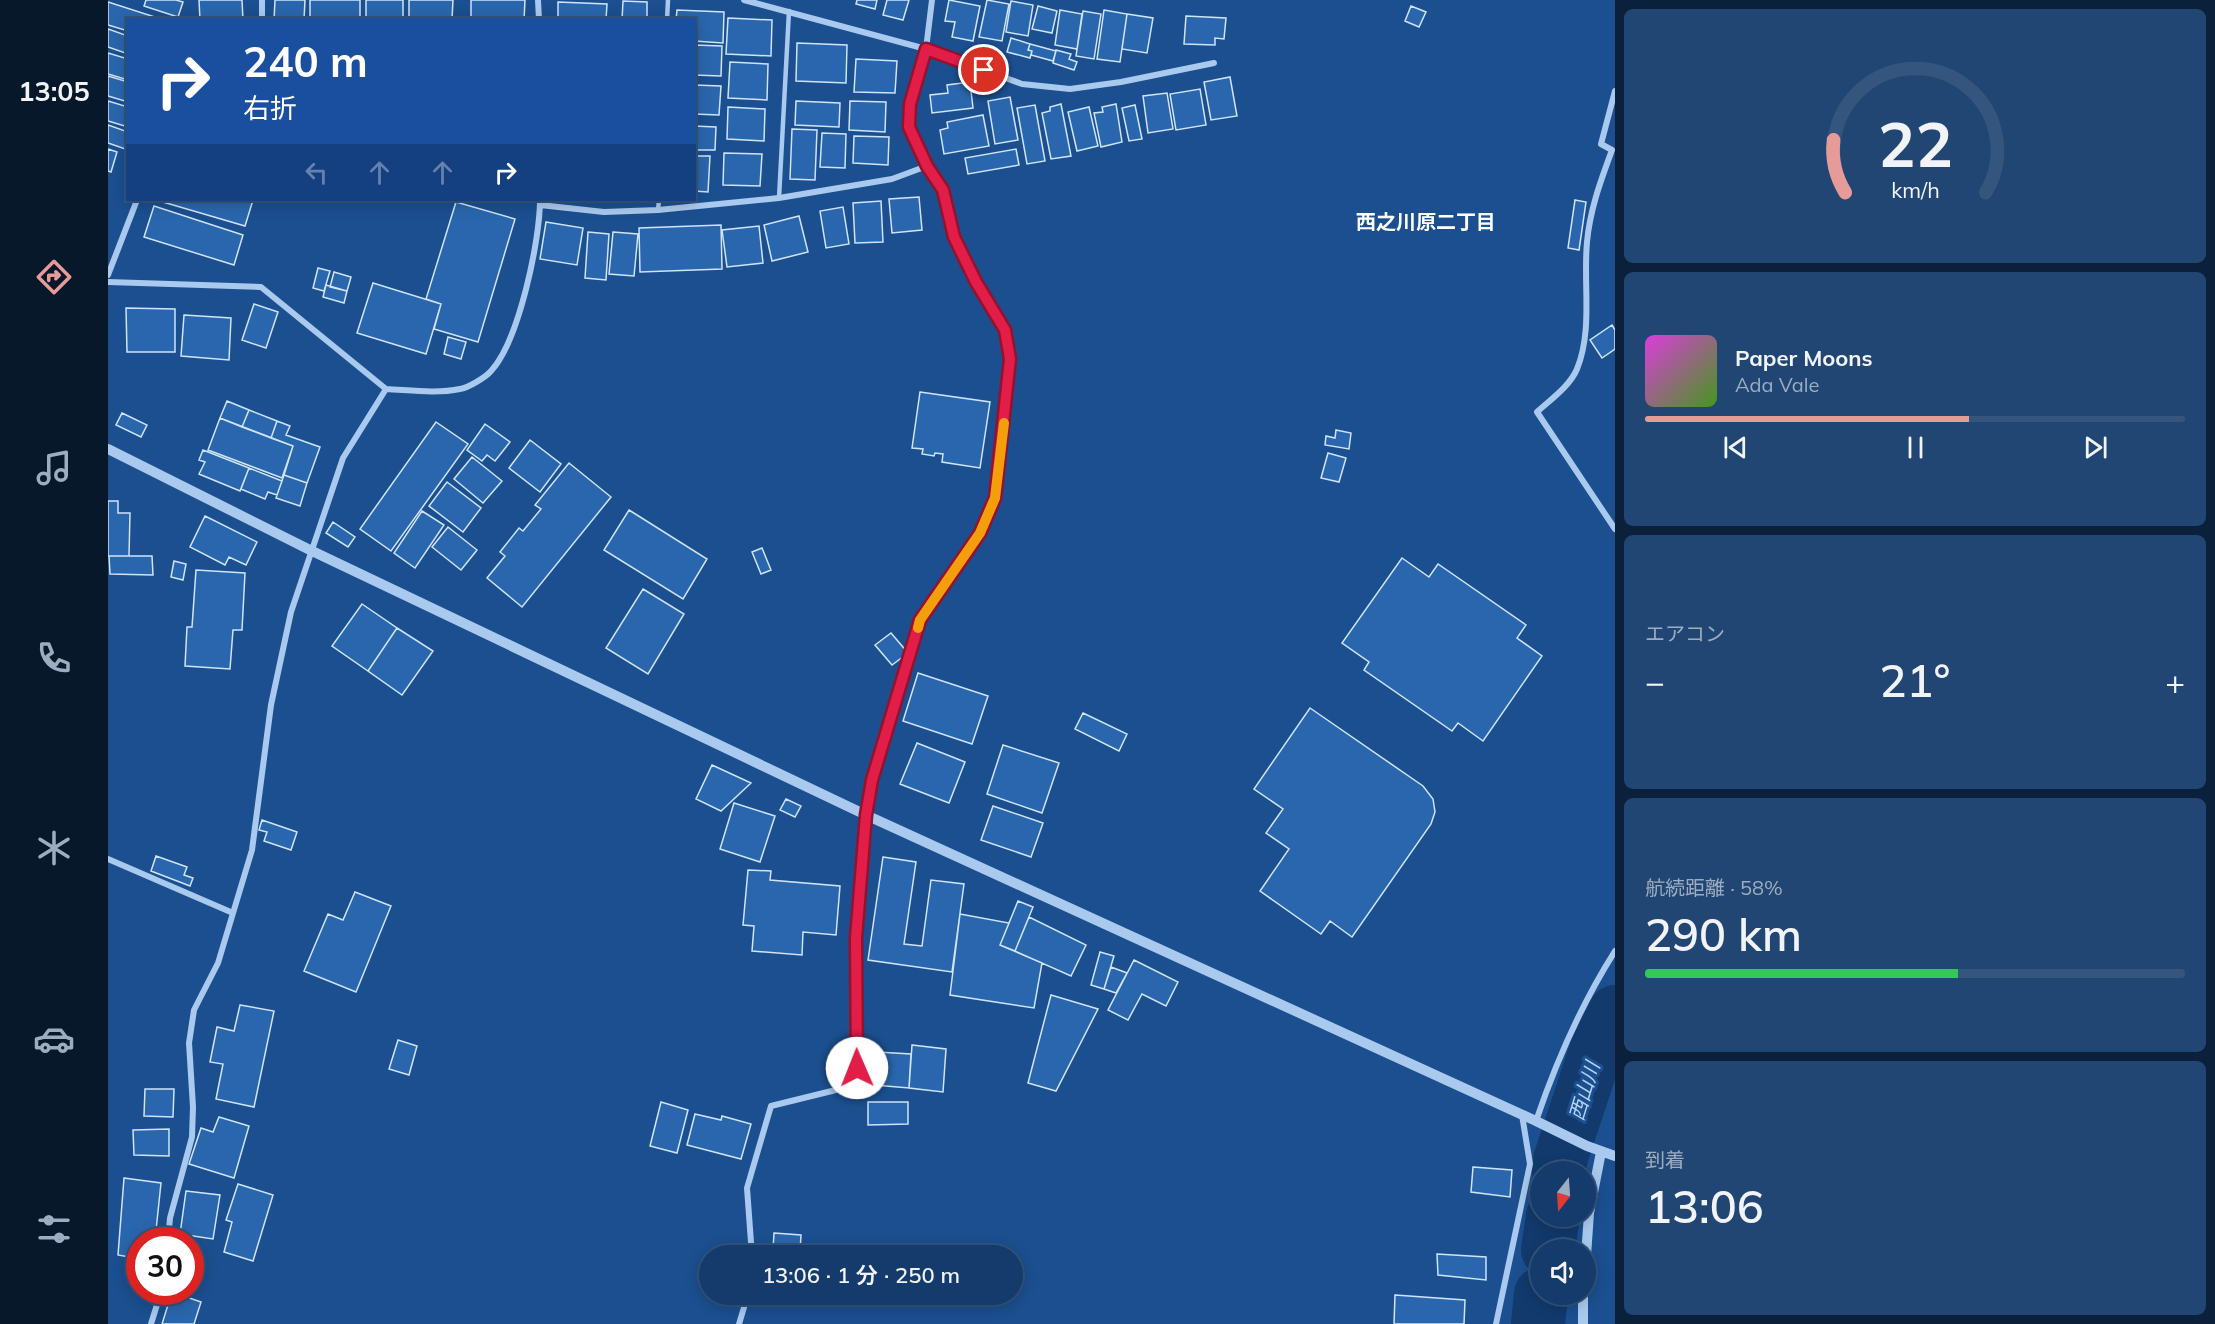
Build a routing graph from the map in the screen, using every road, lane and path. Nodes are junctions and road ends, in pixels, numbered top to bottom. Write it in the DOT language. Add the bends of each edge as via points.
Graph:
graph roads {
  1 [pos="262,0"];
  2 [pos="538,0"];
  3 [pos="668,0"];
  4 [pos="744,0"];
  5 [pos="932,0"];
  6 [pos="789,11"];
  7 [pos="262,18"];
  8 [pos="539,18"];
  9 [pos="667,18"];
  10 [pos="926,49"];
  11 [pos="1214,63"];
  12 [pos="1615,91"];
  13 [pos="927,166"];
  14 [pos="779,198"];
  15 [pos="137,201"];
  16 [pos="659,201"];
  17 [pos="540,202"];
  18 [pos="658,210"];
  19 [pos="108,275"];
  20 [pos="108,282"];
  21 [pos="386,389"];
  22 [pos="108,449"];
  23 [pos="1615,529"];
  24 [pos="310,550"];
  25 [pos="866,815"];
  26 [pos="108,859"];
  27 [pos="233,913"];
  28 [pos="1615,951"];
  29 [pos="1522,1114"];
  30 [pos="1536,1121"];
  31 [pos="1602,1152"];
  32 [pos="1615,1156"];
  33 [pos="169,1227"];
  34 [pos="1587,1239"];
  35 [pos="751,1245"];
  36 [pos="157,1305"];
  37 [pos="745,1305"];
  38 [pos="1582,1305"];
  39 [pos="152,1324"];
  40 [pos="739,1324"];
  41 [pos="1496,1324"];
  42 [pos="1583,1324"];
  1 -- 7 [label="street"];
  2 -- 8 [label="street"];
  3 -- 9 [label="lane"];
  4 -- 6 [label="street"];
  5 -- 10 [label="street"];
  6 -- 10 [label="street"];
  6 -- 14 [label="lane"];
  10 -- 11 [label="street" via="1022,84 1070,89"];
  10 -- 13 [label="street" via="910,104 909,127"];
  12 -- 23 [label="street" via="1601,144 1612,150 1592,204 1586,243 1582,354 1566,386 1537,412"];
  13 -- 14 [label="street" via="892,179"];
  13 -- 25 [label="street" via="943,190 954,237 1005,330 1010,359 1007,392 995,498 980,533 920,620 872,780"];
  14 -- 18 [label="street"];
  15 -- 19 [label="street"];
  16 -- 18 [label="lane"];
  17 -- 18 [label="street" via="604,212"];
  17 -- 21 [label="street" via="529,277 511,338 491,372 461,389"];
  20 -- 21 [label="street" via="261,287"];
  21 -- 24 [label="street" via="343,458"];
  22 -- 24 [label="street"];
  24 -- 25 [label="street"];
  24 -- 27 [label="street" via="291,612 271,705 252,850"];
  25 -- 29 [label="street"];
  25 -- 35 [label="street" via="856,938 857,1068 852,1086 771,1106 747,1188"];
  26 -- 27 [label="street"];
  27 -- 33 [label="street" via="218,963 194,1010 189,1043 192,1137"];
  28 -- 30 [label="street" via="1598,978"];
  29 -- 30 [label="street"];
  29 -- 41 [label="street" via="1530,1164"];
  30 -- 31 [label="street"];
  31 -- 32 [label="street"];
  31 -- 34 [label="street"];
  36 -- 39 [label="street"];
  37 -- 40 [label="street"];
  38 -- 42 [label="street"];
}
